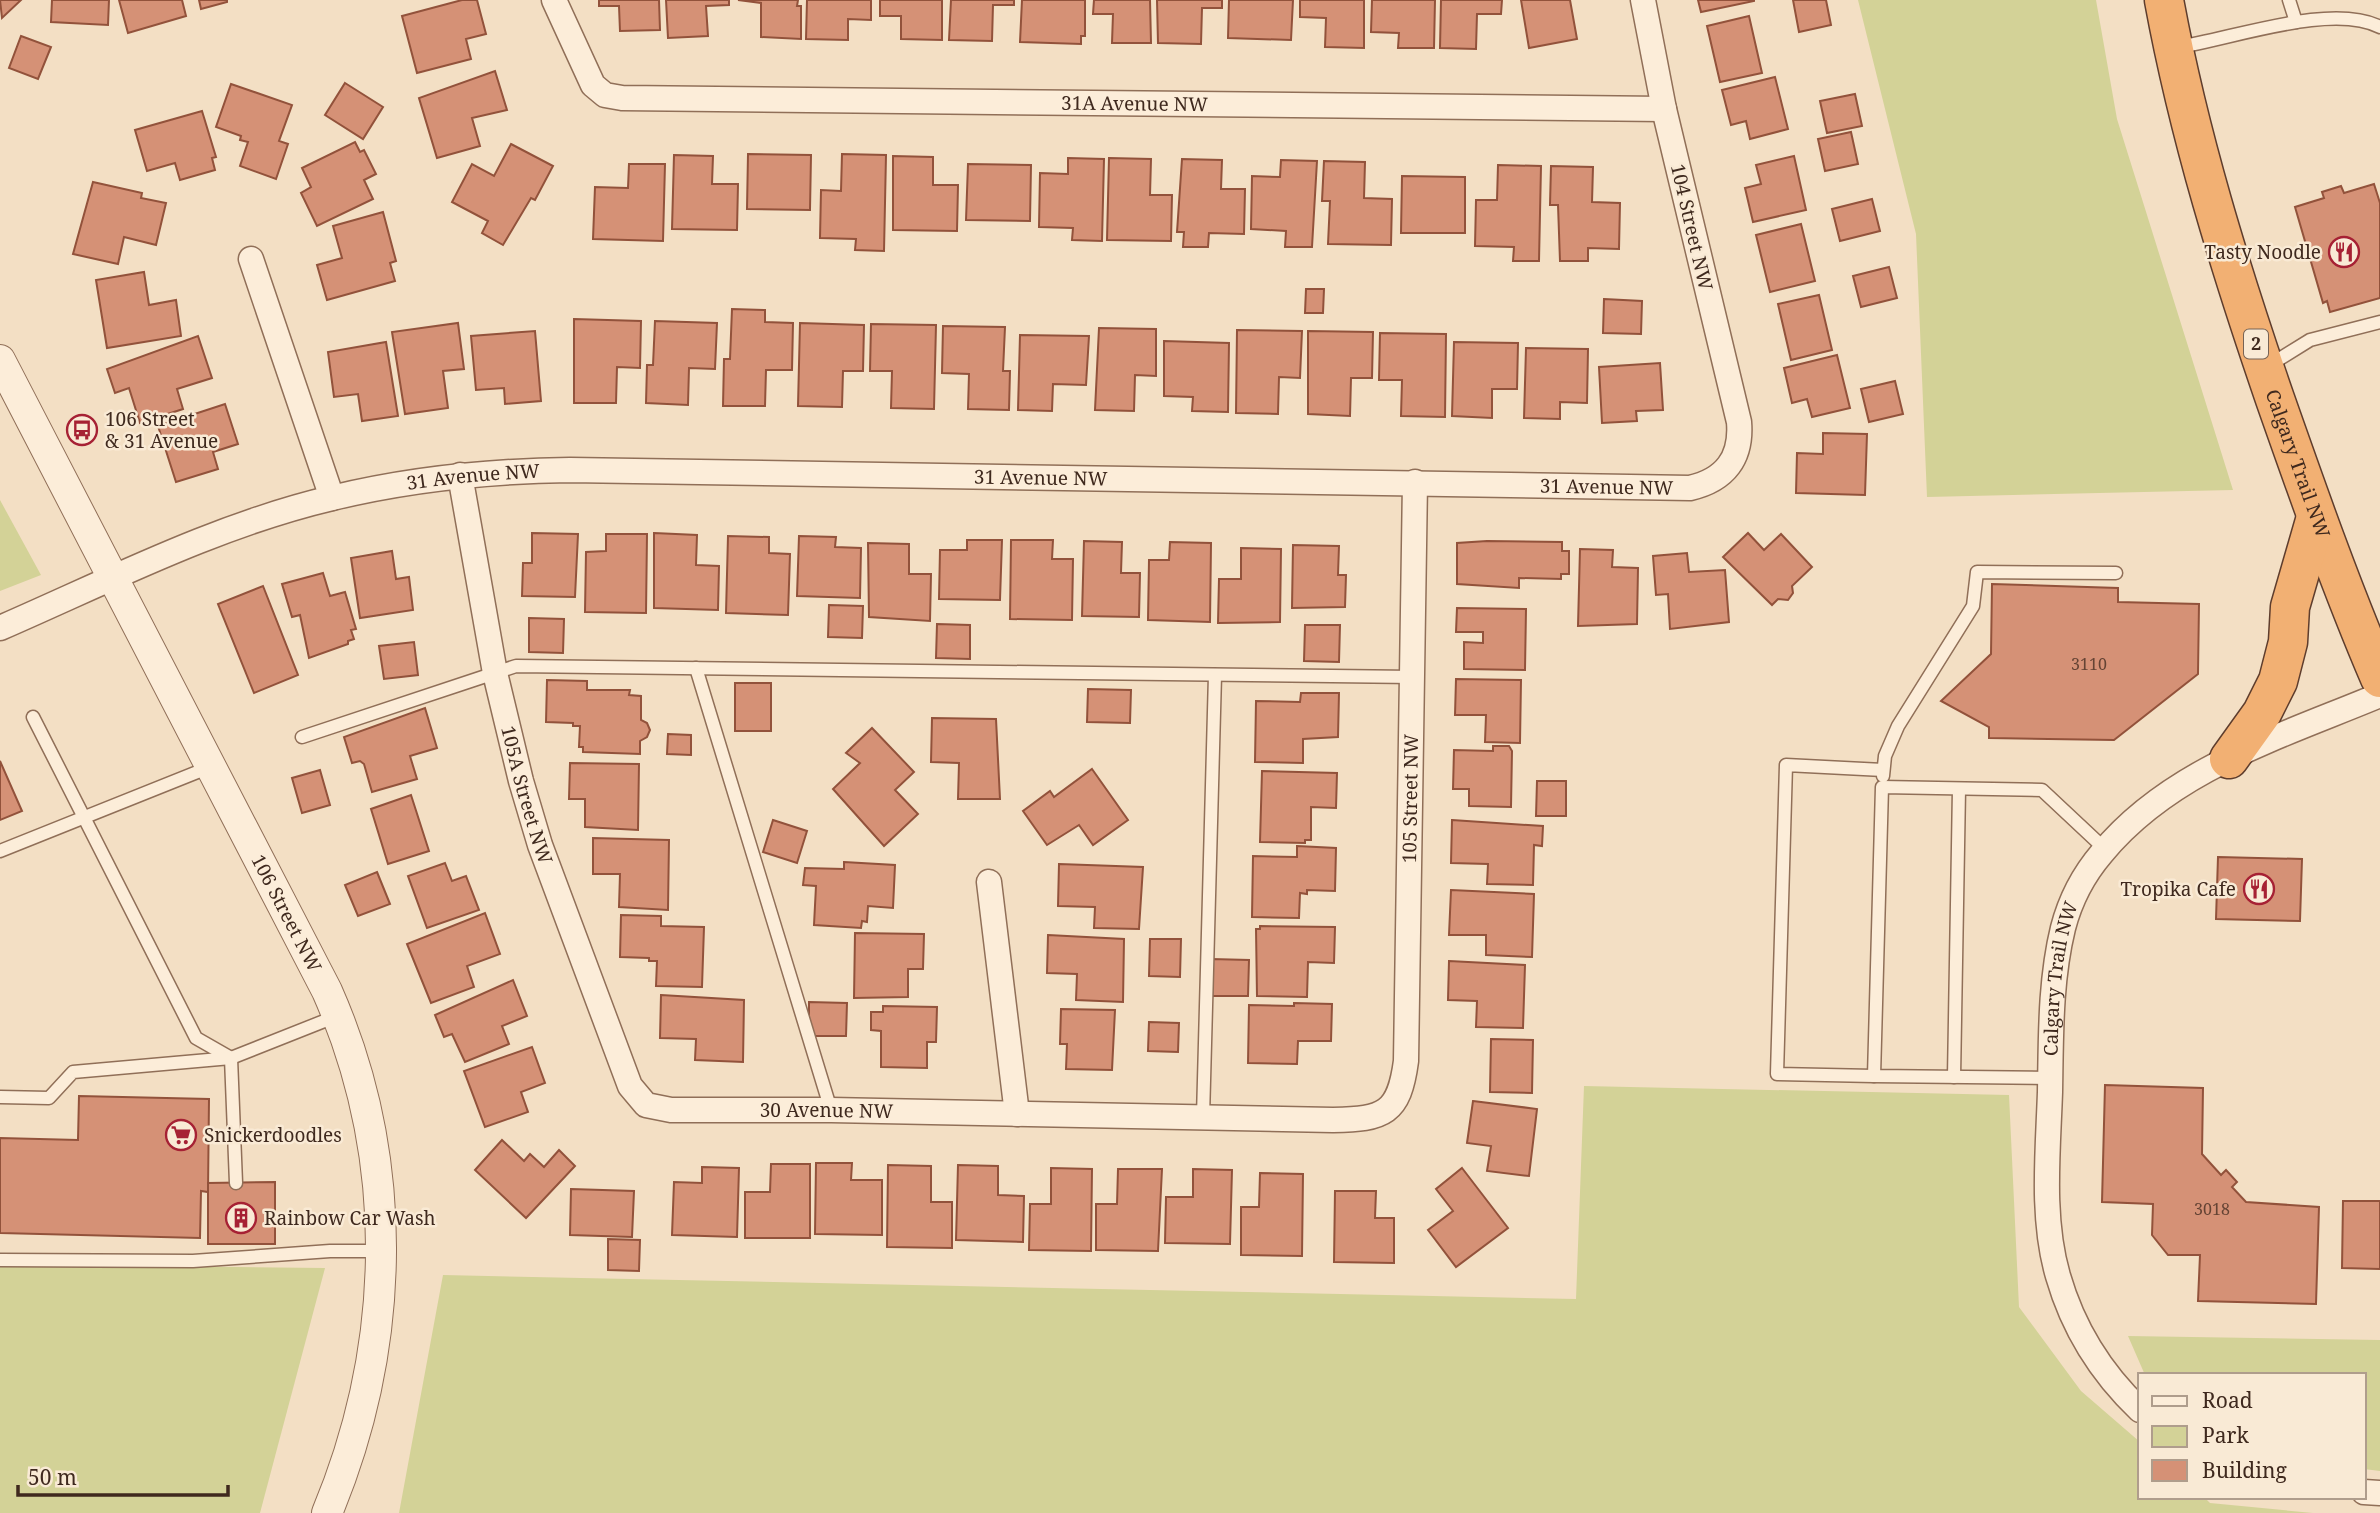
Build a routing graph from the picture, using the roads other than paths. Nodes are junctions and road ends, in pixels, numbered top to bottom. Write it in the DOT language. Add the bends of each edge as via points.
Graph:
graph roads {
  1 [pos="554,0"];
  2 [pos="1643,0"];
  3 [pos="2164,0"];
  4 [pos="2289,0"];
  5 [pos="2296,22"];
  6 [pos="2380,27"];
  7 [pos="2172,48"];
  8 [pos="1664,110"];
  9 [pos="251,259"];
  10 [pos="2380,322"];
  11 [pos="0,360"];
  12 [pos="2265,369"];
  13 [pos="1737,453"];
  14 [pos="460,475"];
  15 [pos="1415,482"];
  16 [pos="331,498"];
  17 [pos="2316,517"];
  18 [pos="2116,573"];
  19 [pos="112,579"];
  20 [pos="0,628"];
  21 [pos="696,668"];
  22 [pos="495,673"];
  23 [pos="1215,675"];
  24 [pos="1414,677"];
  25 [pos="2380,678"];
  26 [pos="2380,695"];
  27 [pos="33,717"];
  28 [pos="302,737"];
  29 [pos="2229,758"];
  30 [pos="210,766"];
  31 [pos="1883,770"];
  32 [pos="1882,787"];
  33 [pos="1959,789"];
  34 [pos="85,816"];
  35 [pos="2105,849"];
  36 [pos="0,851"];
  37 [pos="989,882"];
  38 [pos="338,1016"];
  39 [pos="231,1058"];
  40 [pos="1874,1076"];
  41 [pos="1954,1077"];
  42 [pos="2050,1078"];
  43 [pos="0,1097"];
  44 [pos="639,1100"];
  45 [pos="831,1110"];
  46 [pos="1389,1111"];
  47 [pos="1017,1114"];
  48 [pos="1203,1116"];
  49 [pos="236,1183"];
  50 [pos="237,1244"];
  51 [pos="383,1251"];
  52 [pos="237,1258"];
  53 [pos="0,1260"];
  54 [pos="2138,1408"];
  55 [pos="327,1513"];
  1 -- 8 [label="street, 31A Avenue NW" via="586,75 605,95 622,98"];
  2 -- 8 [label="street, 104 Street NW"];
  3 -- 7 [label="highway, Calgary Trail NW / 2"];
  4 -- 5 [label="lane"];
  5 -- 6 [label="lane" via="2353,19"];
  5 -- 7 [label="lane"];
  7 -- 12 [label="highway, Calgary Trail NW / 2" via="2224,250"];
  8 -- 13 [label="street, 104 Street NW" via="1739,422"];
  9 -- 16 [label="street"];
  10 -- 12 [label="lane" via="2310,340"];
  11 -- 19 [label="street, 106 Street NW"];
  12 -- 17 [label="highway, Calgary Trail NW / 2"];
  13 -- 15 [label="street, 31 Avenue NW" via="1718,478 1690,488"];
  14 -- 15 [label="street, 31 Avenue NW" via="570,470"];
  14 -- 16 [label="street, 31 Avenue NW"];
  14 -- 22 [label="street, 105A Street NW"];
  15 -- 24 [label="street, 105 Street NW"];
  16 -- 19 [label="street, 31 Avenue NW" via="227,531"];
  17 -- 25 [label="highway, Calgary Trail NW / 2"];
  17 -- 29 [label="highway" via="2290,607 2288,642 2278,681 2262,713"];
  18 -- 31 [label="lane" via="1977,572 1973,606 1898,726"];
  19 -- 20 [label="street, 31 Avenue NW"];
  19 -- 30 [label="street, 106 Street NW"];
  21 -- 22 [label="lane" via="516,666"];
  21 -- 23 [label="lane"];
  21 -- 45 [label="lane"];
  22 -- 28 [label="lane"];
  22 -- 44 [label="street, 105A Street NW" via="540,845 622,1068"];
  23 -- 24 [label="lane"];
  23 -- 48 [label="lane"];
  24 -- 46 [label="street, 105 Street NW" via="1406,1061 1399,1098"];
  26 -- 29 [label="street, Calgary Trail NW"];
  27 -- 34 [label="lane"];
  29 -- 35 [label="street, Calgary Trail NW" via="2142,811"];
  30 -- 34 [label="lane"];
  30 -- 38 [label="street, 106 Street NW"];
  31 -- 32 [label="lane"];
  31 -- 40 [label="lane" via="1786,765 1777,1073"];
  32 -- 33 [label="lane"];
  32 -- 40 [label="lane"];
  33 -- 35 [label="lane" via="2042,790"];
  33 -- 41 [label="lane"];
  34 -- 36 [label="lane"];
  34 -- 39 [label="lane" via="196,1038"];
  35 -- 42 [label="street, Calgary Trail NW" via="2075,894 2063,926 2052,1006"];
  37 -- 47 [label="street"];
  38 -- 39 [label="lane"];
  38 -- 51 [label="street, 106 Street NW" via="370,1126"];
  39 -- 43 [label="lane" via="73,1072 49,1098"];
  39 -- 49 [label="lane"];
  40 -- 41 [label="lane"];
  41 -- 42 [label="lane"];
  42 -- 54 [label="street, Calgary Trail NW" via="2048,1207 2057,1275 2096,1360 2112,1384"];
  44 -- 45 [label="street, 30 Avenue NW" via="671,1110"];
  45 -- 47 [label="street, 30 Avenue NW"];
  46 -- 48 [label="street, 30 Avenue NW" via="1343,1120"];
  47 -- 48 [label="street, 30 Avenue NW"];
  50 -- 52 [label="lane"];
  51 -- 52 [label="lane"];
  51 -- 55 [label="street, 106 Street NW" via="378,1326 364,1399"];
  52 -- 53 [label="lane"];
}
